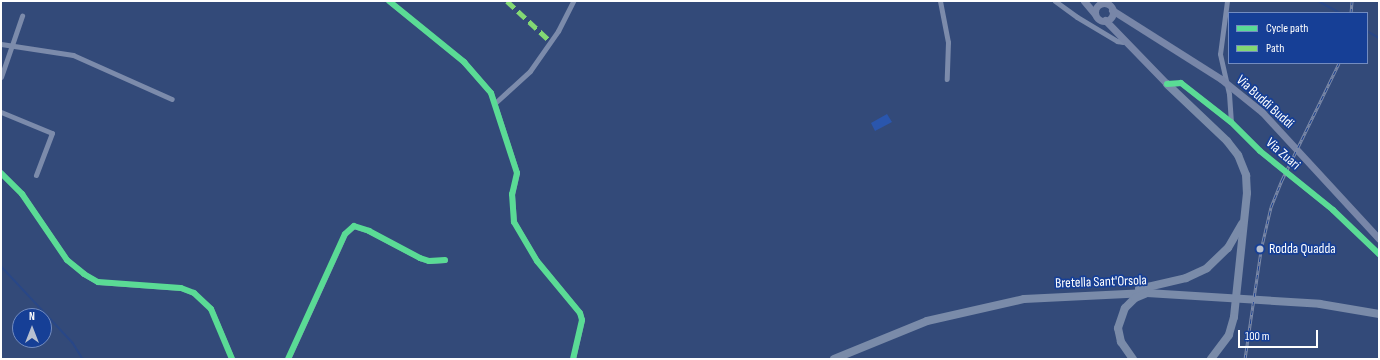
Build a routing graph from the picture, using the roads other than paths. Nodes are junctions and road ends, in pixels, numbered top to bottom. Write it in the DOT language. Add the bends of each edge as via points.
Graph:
graph roads {
  1 [pos="389,1"];
  2 [pos="573,1"];
  3 [pos="940,1"];
  4 [pos="1055,1"];
  5 [pos="1084,1"];
  6 [pos="1227,1"];
  7 [pos="1099,2"];
  8 [pos="1112,10"];
  9 [pos="1095,14"];
  10 [pos="22,16"];
  11 [pos="1104,20"];
  12 [pos="1123,42"];
  13 [pos="1,44"];
  14 [pos="12,46"];
  15 [pos="1,77"];
  16 [pos="947,78"];
  17 [pos="1167,84"];
  18 [pos="172,99"];
  19 [pos="495,103"];
  20 [pos="1,112"];
  21 [pos="1231,122"];
  22 [pos="1,173"];
  23 [pos="36,175"];
  24 [pos="1244,222"];
  25 [pos="1379,239"];
  26 [pos="1379,254"];
  27 [pos="445,260"];
  28 [pos="1128,292"];
  29 [pos="1148,292"];
  30 [pos="1379,314"];
  31 [pos="232,359"];
  32 [pos="288,359"];
  33 [pos="573,359"];
  34 [pos="834,359"];
  35 [pos="1133,359"];
  36 [pos="1211,359"];
  1 -- 19 [label="street" via="464,62 491,93"];
  2 -- 19 [label="street" via="558,31 530,71"];
  3 -- 16 [label="street" via="948,42"];
  4 -- 12 [label="street"];
  5 -- 9 [label="main road"];
  6 -- 21 [label="street" via="1220,54 1229,94"];
  7 -- 8 [label="main road" via="1108,4"];
  7 -- 9 [label="main road"];
  8 -- 11 [label="main road" via="1110,18"];
  8 -- 25 [label="main road, Via Buddi Buddi" via="1221,79 1262,112"];
  9 -- 11 [label="main road"];
  10 -- 14 [label="street"];
  11 -- 12 [label="main road"];
  12 -- 17 [label="main road"];
  13 -- 14 [label="street"];
  14 -- 15 [label="street"];
  14 -- 18 [label="street" via="73,55"];
  17 -- 21 [label="street, Via Zuari" via="1181,84"];
  17 -- 24 [label="main road" via="1227,141 1238,155 1248,183"];
  19 -- 33 [label="street" via="517,173 512,194 514,222 537,261 580,313 582,320"];
  20 -- 23 [label="street" via="52,133"];
  21 -- 26 [label="street, Via Zuari" via="1260,151 1333,210"];
  22 -- 31 [label="street" via="22,194 67,260 84,274 98,282 181,288 194,293 211,309"];
  24 -- 28 [label="main road" via="1228,248 1207,268 1186,278"];
  24 -- 36 [label="main road" via="1232,326 1225,342"];
  27 -- 32 [label="street" via="430,261 420,258 369,231 354,226 345,234"];
  28 -- 29 [label="main road, Bretella Sant'Orsola"];
  28 -- 34 [label="main road, Bretella Sant'Orsola" via="1024,299 962,313 907,328"];
  29 -- 30 [label="main road, Bretella Sant'Orsola" via="1320,304"];
  29 -- 35 [label="main road" via="1129,303 1120,320 1118,335"];
}
